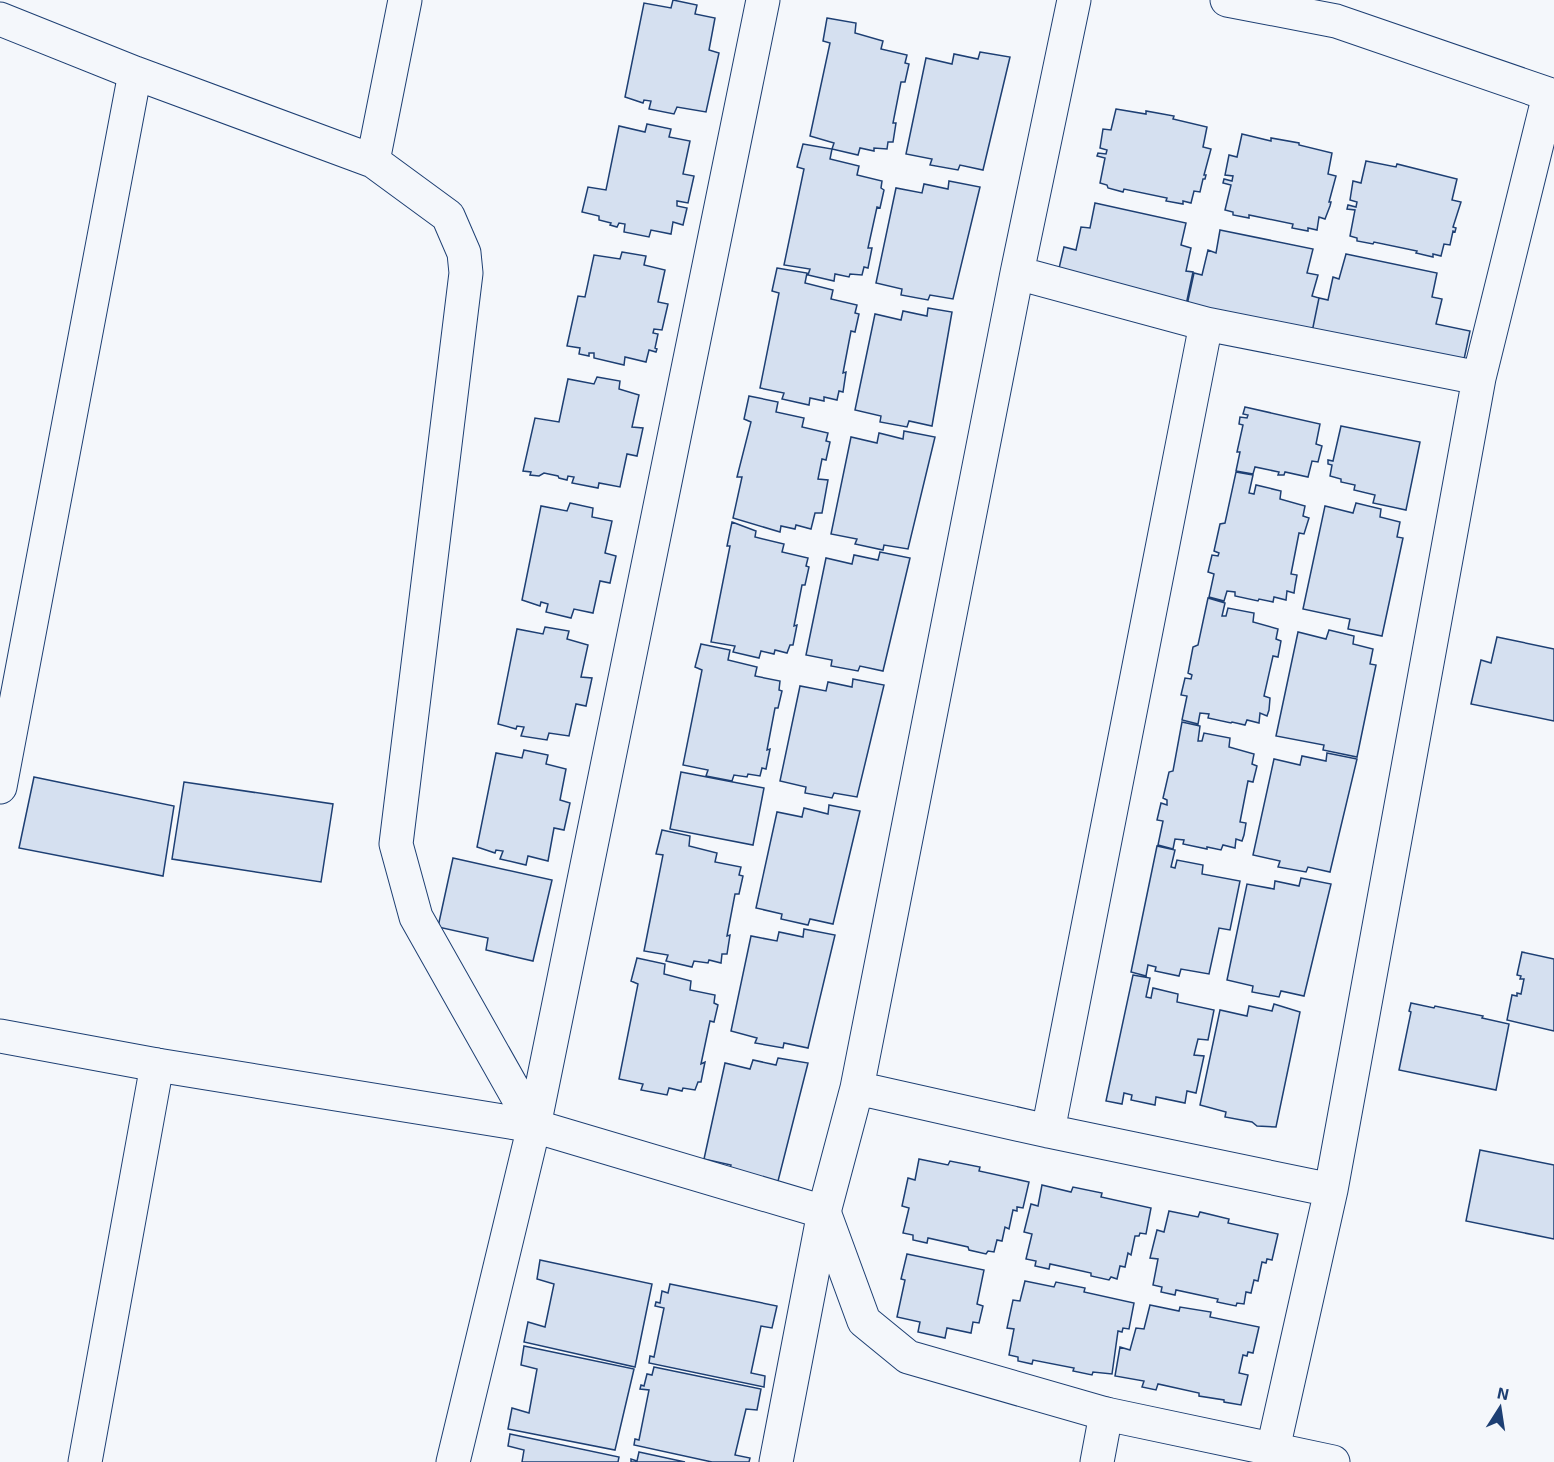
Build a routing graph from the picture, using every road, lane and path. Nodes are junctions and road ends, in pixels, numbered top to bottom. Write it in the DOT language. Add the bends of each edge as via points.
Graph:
graph roads {
  1 [pos="405,0"];
  2 [pos="763,0"];
  3 [pos="1074,0"];
  4 [pos="1227,0"];
  5 [pos="1338,11"];
  6 [pos="0,19"];
  7 [pos="135,73"];
  8 [pos="1552,96"];
  9 [pos="373,161"];
  10 [pos="1017,273"];
  11 [pos="1206,324"];
  12 [pos="1479,378"];
  13 [pos="0,787"];
  14 [pos="0,1036"];
  15 [pos="157,1065"];
  16 [pos="857,1088"];
  17 [pos="534,1126"];
  18 [pos="1048,1131"];
  19 [pos="1331,1190"];
  20 [pos="824,1212"];
  21 [pos="1106,1414"];
  22 [pos="1273,1449"];
  23 [pos="85,1462"];
  24 [pos="453,1462"];
  25 [pos="777,1462"];
  26 [pos="1097,1462"];
  27 [pos="1333,1462"];
  1 -- 9 [label="street"];
  2 -- 17 [label="street"];
  3 -- 10 [label="street"];
  4 -- 5 [label="street"];
  5 -- 8 [label="street"];
  6 -- 7 [label="street"];
  7 -- 9 [label="street"];
  7 -- 13 [label="street"];
  8 -- 12 [label="street"];
  9 -- 17 [label="street" via="448,216 464,253 466,273 396,844 416,917"];
  10 -- 11 [label="street"];
  10 -- 16 [label="street"];
  11 -- 12 [label="street"];
  11 -- 18 [label="street"];
  12 -- 19 [label="street"];
  14 -- 15 [label="street"];
  15 -- 17 [label="street"];
  15 -- 23 [label="street"];
  16 -- 18 [label="street"];
  16 -- 20 [label="street"];
  17 -- 20 [label="street"];
  17 -- 24 [label="street"];
  18 -- 19 [label="street"];
  19 -- 22 [label="street"];
  20 -- 21 [label="street" via="864,1321 908,1357"];
  20 -- 25 [label="street"];
  21 -- 22 [label="street"];
  21 -- 26 [label="street"];
  22 -- 27 [label="street"];
}
